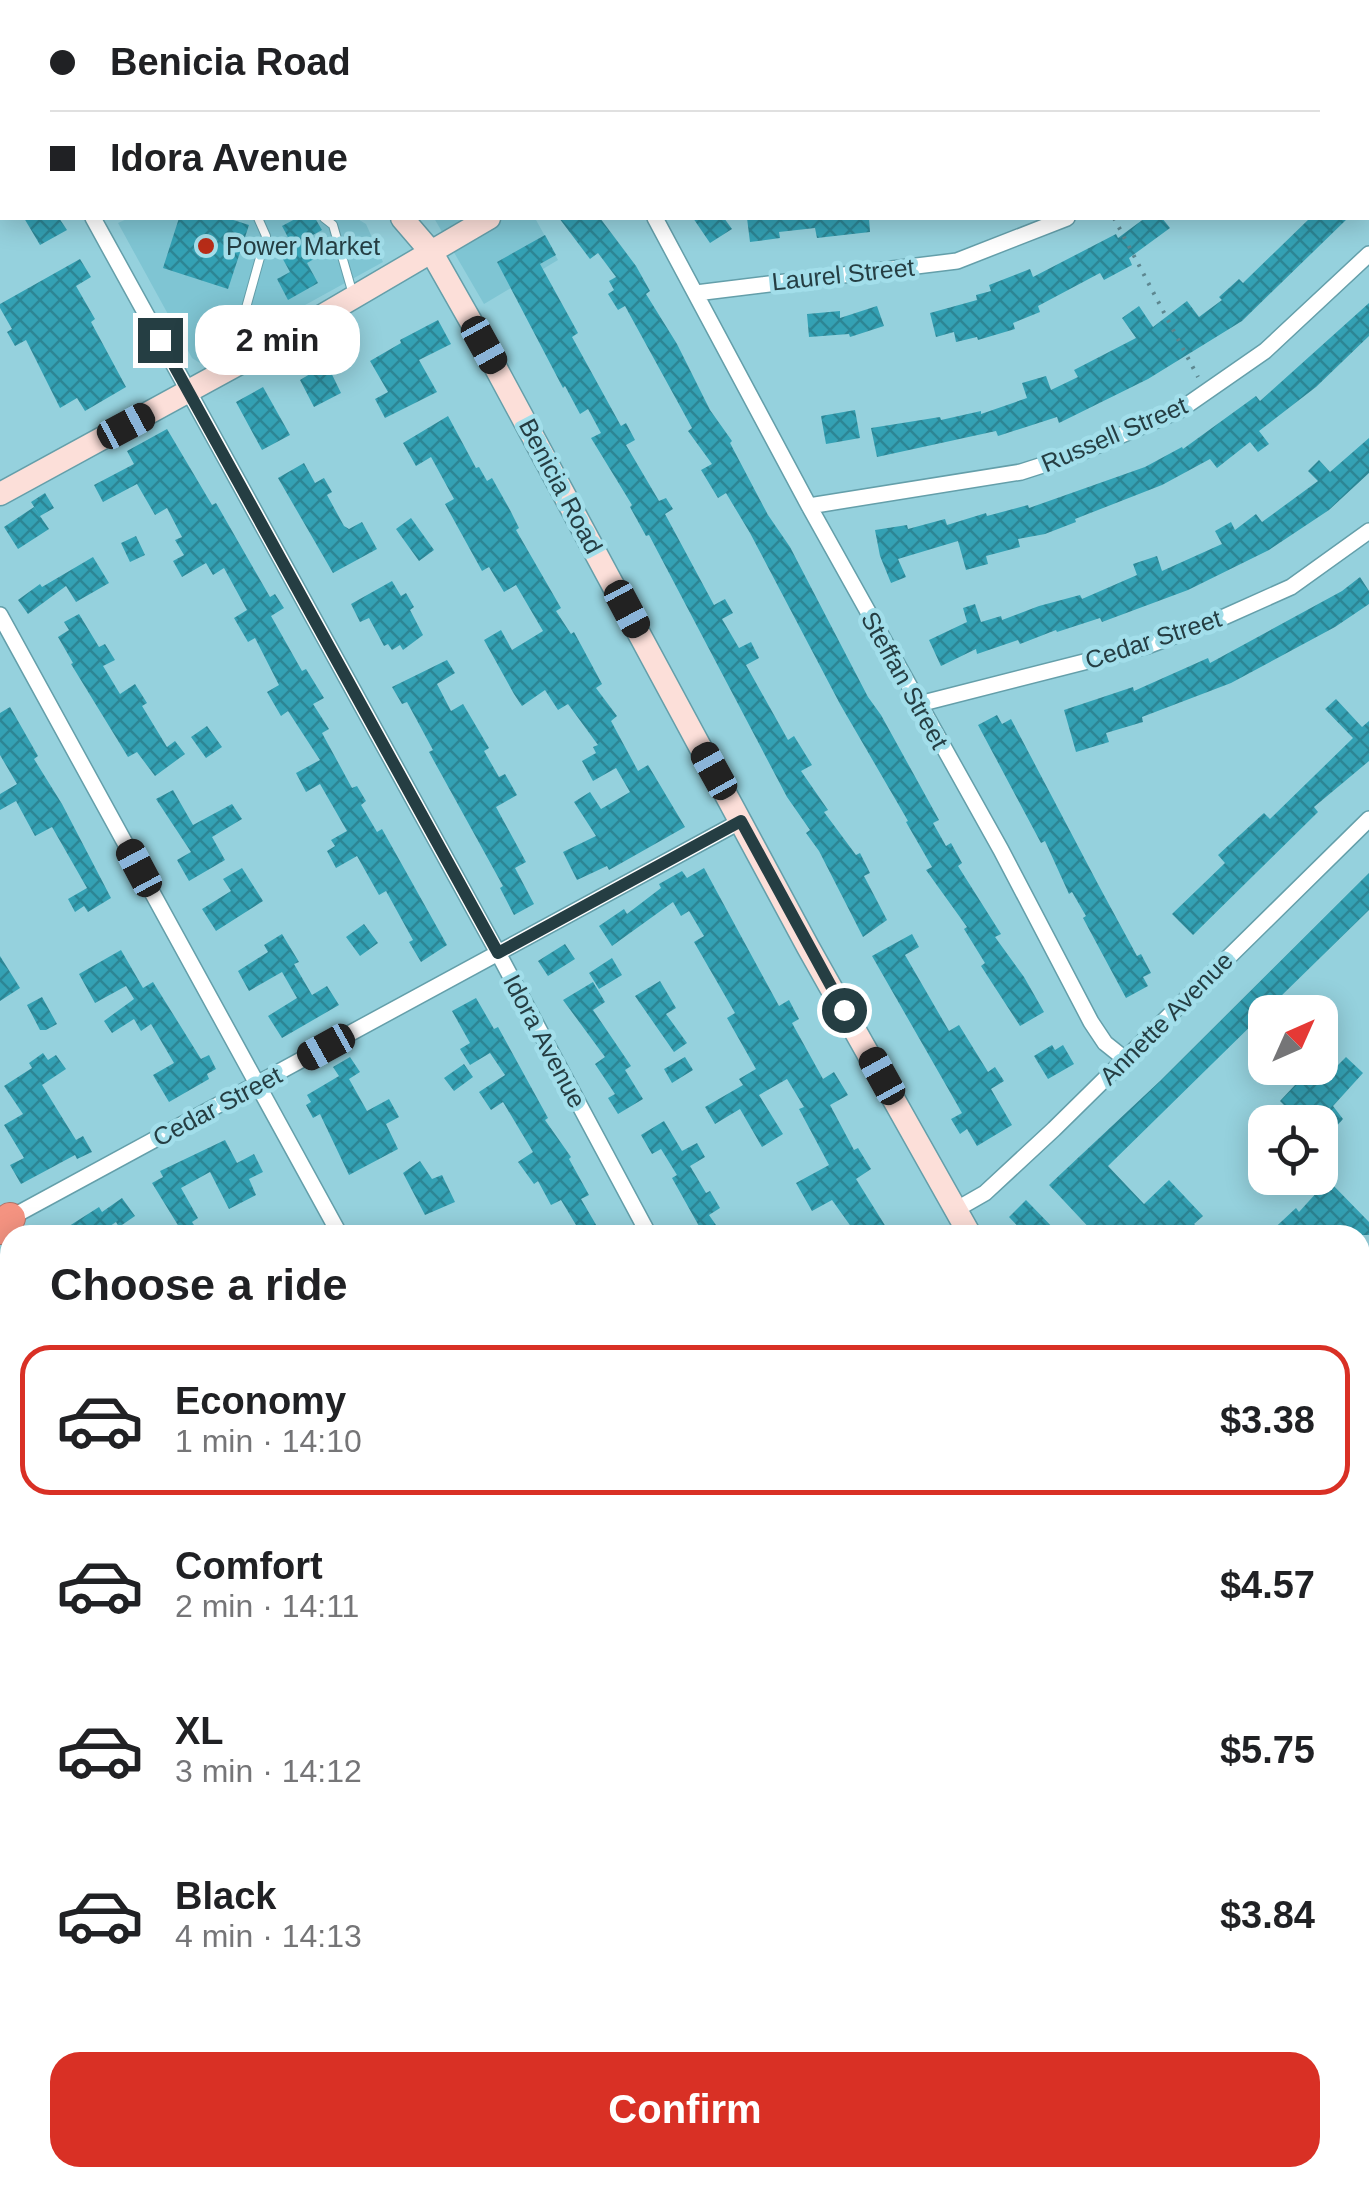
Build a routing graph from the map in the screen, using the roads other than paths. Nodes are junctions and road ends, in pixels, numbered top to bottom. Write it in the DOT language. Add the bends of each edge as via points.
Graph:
graph roads {
  1 [pos="94,220"];
  2 [pos="259,220"];
  3 [pos="327,220"];
  4 [pos="480,220"];
  5 [pos="656,220"];
  6 [pos="1062,220"];
  7 [pos="422,235"];
  8 [pos="1369,254"];
  9 [pos="696,293"];
  10 [pos="354,298"];
  11 [pos="262,351"];
  12 [pos="189,392"];
  13 [pos="0,494"];
  14 [pos="808,506"];
  15 [pos="1369,531"];
  16 [pos="0,615"];
  17 [pos="919,704"];
  18 [pos="1369,819"];
  19 [pos="741,821"];
  20 [pos="498,953"];
  21 [pos="1125,1059"];
  22 [pos="256,1084"];
  23 [pos="957,1209"];
  24 [pos="6,1221"];
  25 [pos="334,1225"];
  26 [pos="644,1225"];
  27 [pos="965,1225"];
  1 -- 12 [label="street, Idora Avenue"];
  2 -- 11 [label="lane" via="266,236 244,315"];
  3 -- 10 [label="lane"];
  4 -- 7 [label="main road"];
  5 -- 9 [label="street"];
  6 -- 9 [label="street, Laurel Street" via="958,261"];
  7 -- 10 [label="main road"];
  7 -- 19 [label="main road, Benicia Road"];
  8 -- 14 [label="street, Russell Street" via="1265,351 1180,410 1021,472"];
  9 -- 14 [label="street, Steffan Street"];
  10 -- 11 [label="main road"];
  11 -- 12 [label="main road"];
  12 -- 13 [label="main road"];
  12 -- 20 [label="street, Idora Avenue"];
  14 -- 17 [label="street, Steffan Street"];
  15 -- 17 [label="street, Cedar Street" via="1291,587 1224,618 1147,646"];
  16 -- 22 [label="street"];
  17 -- 21 [label="street, Steffan Street" via="1091,1022"];
  18 -- 21 [label="street, Annette Avenue"];
  19 -- 20 [label="street, Cedar Street"];
  19 -- 23 [label="main road, Benicia Road"];
  20 -- 22 [label="street, Cedar Street"];
  20 -- 26 [label="street, Idora Avenue"];
  21 -- 23 [label="street, Annette Avenue" via="985,1193"];
  22 -- 24 [label="street, Cedar Street"];
  22 -- 25 [label="street"];
  23 -- 27 [label="main road, Benicia Road"];
}
